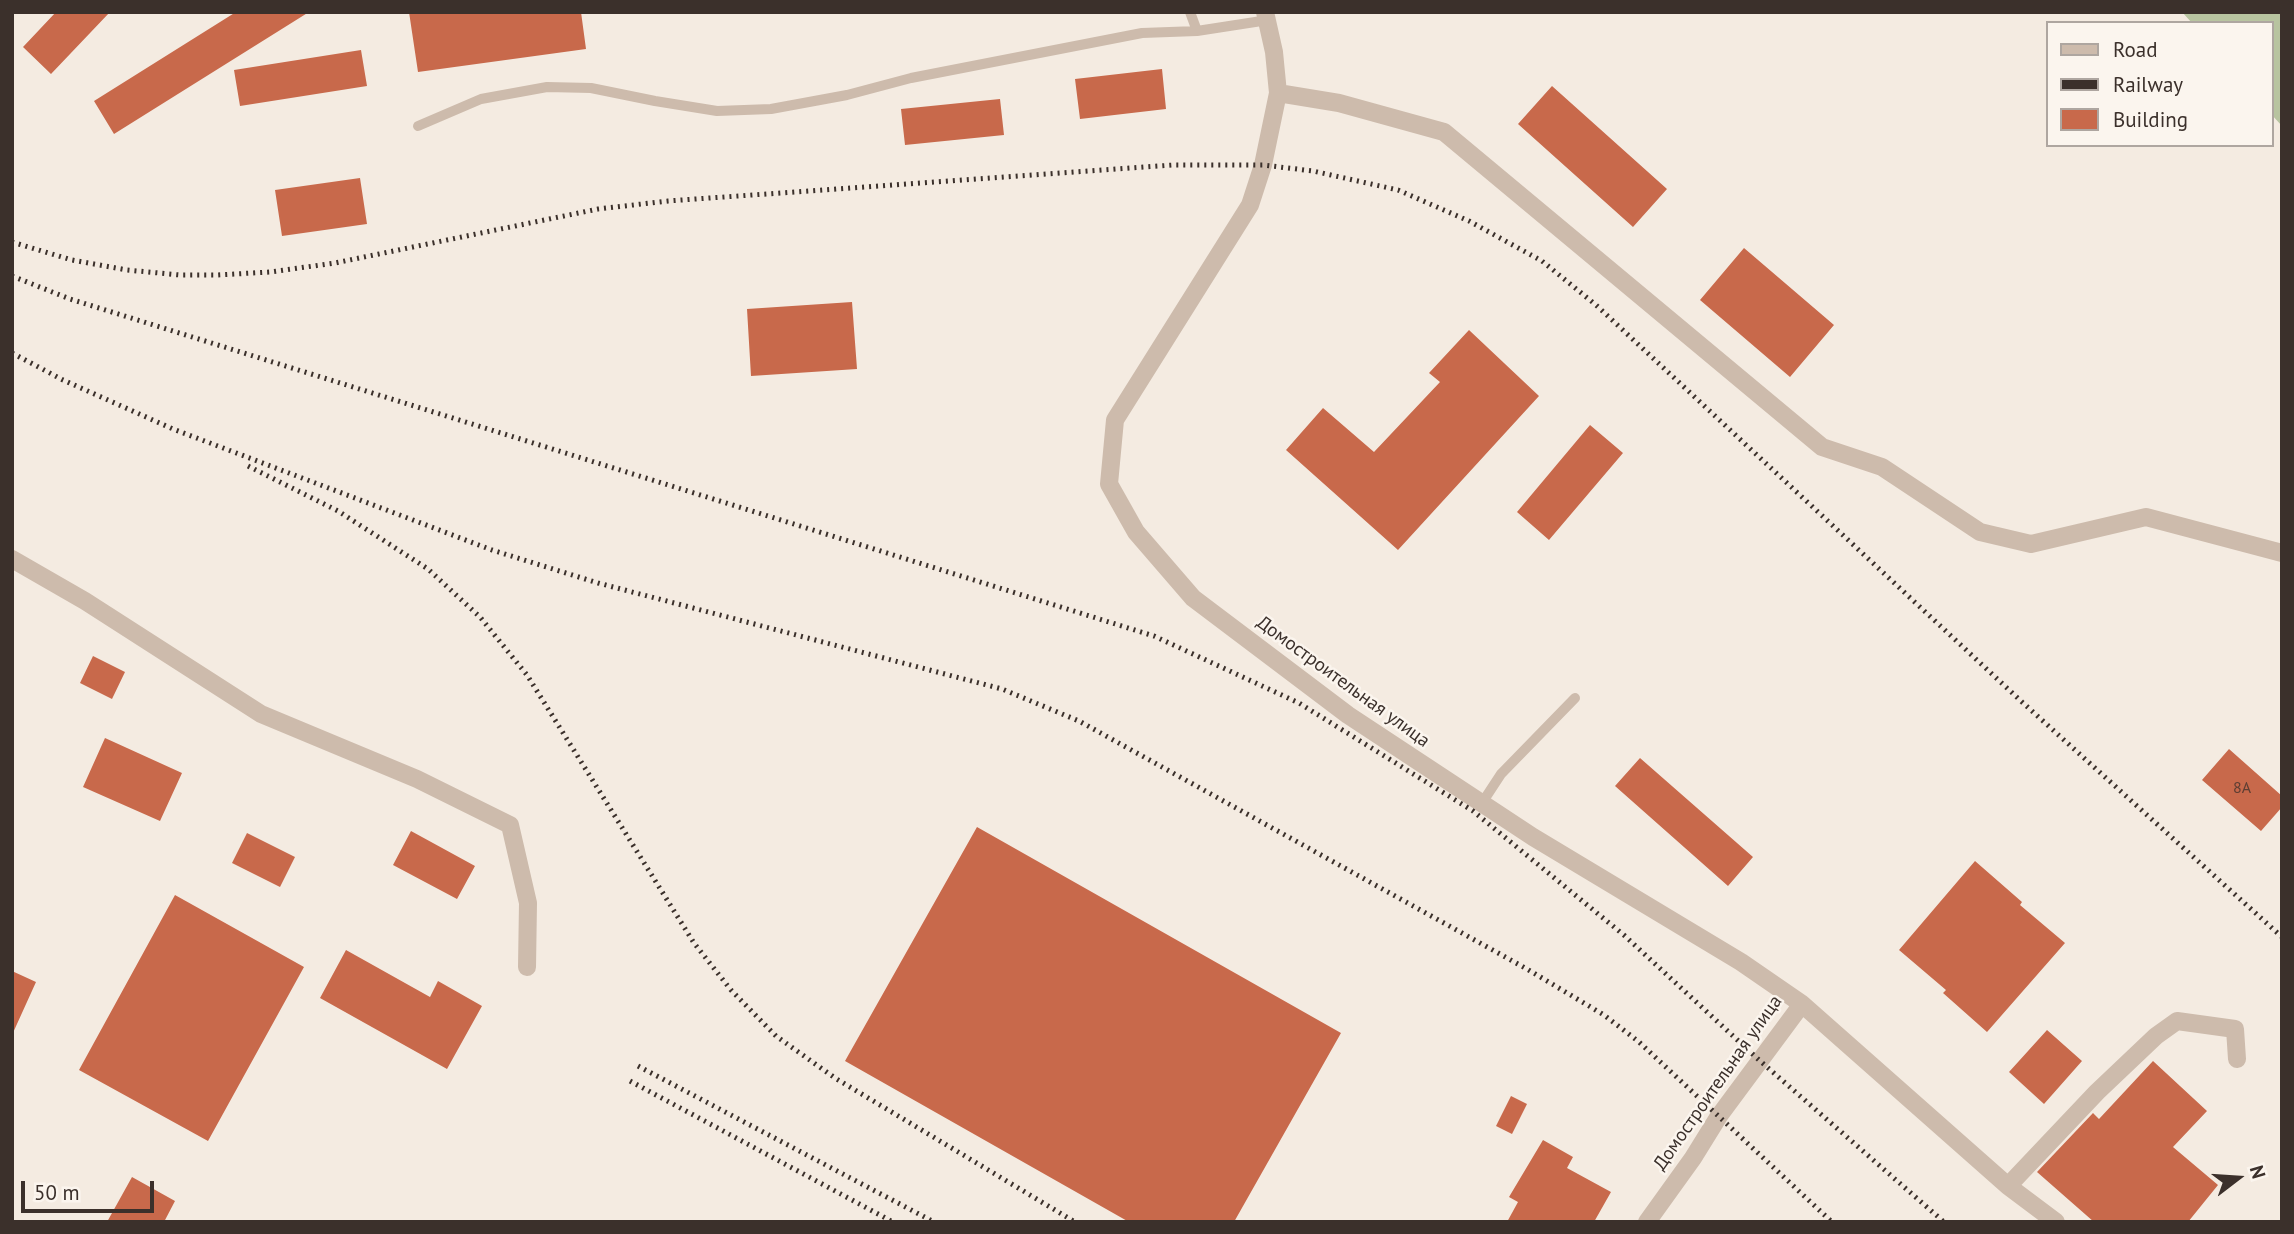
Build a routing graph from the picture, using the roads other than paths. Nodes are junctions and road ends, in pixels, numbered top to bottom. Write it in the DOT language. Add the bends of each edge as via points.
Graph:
graph roads {
  1 [pos="1190,12"];
  2 [pos="1266,16"];
  3 [pos="1197,32"];
  4 [pos="1279,93"];
  5 [pos="418,125"];
  6 [pos="2282,554"];
  7 [pos="12,559"];
  8 [pos="1575,698"];
  9 [pos="1482,803"];
  10 [pos="527,967"];
  11 [pos="1802,1004"];
  12 [pos="2237,1059"];
  13 [pos="2008,1186"];
  14 [pos="1647,1222"];
  15 [pos="2056,1222"];
  1 -- 3 [label="lane"];
  2 -- 3 [label="lane"];
  2 -- 4 [label="street, Домостроительная улица"];
  3 -- 5 [label="lane" via="1142,33 771,109 718,111 591,88 547,87 481,99"];
  4 -- 6 [label="street" via="1339,103 1444,132 1822,447 1882,467 1980,532 2031,544 2146,517"];
  4 -- 9 [label="street, Домостроительная улица" via="1250,205 1115,420 1109,484 1136,532 1193,598 1348,716"];
  7 -- 10 [label="street" via="261,714 417,779 510,825 528,903"];
  8 -- 9 [label="lane" via="1501,774"];
  9 -- 11 [label="street, Домостроительная улица"];
  11 -- 13 [label="street"];
  11 -- 14 [label="street, Домостроительная улица"];
  12 -- 13 [label="street" via="2235,1029 2177,1021 2107,1083"];
  13 -- 15 [label="street"];
}
